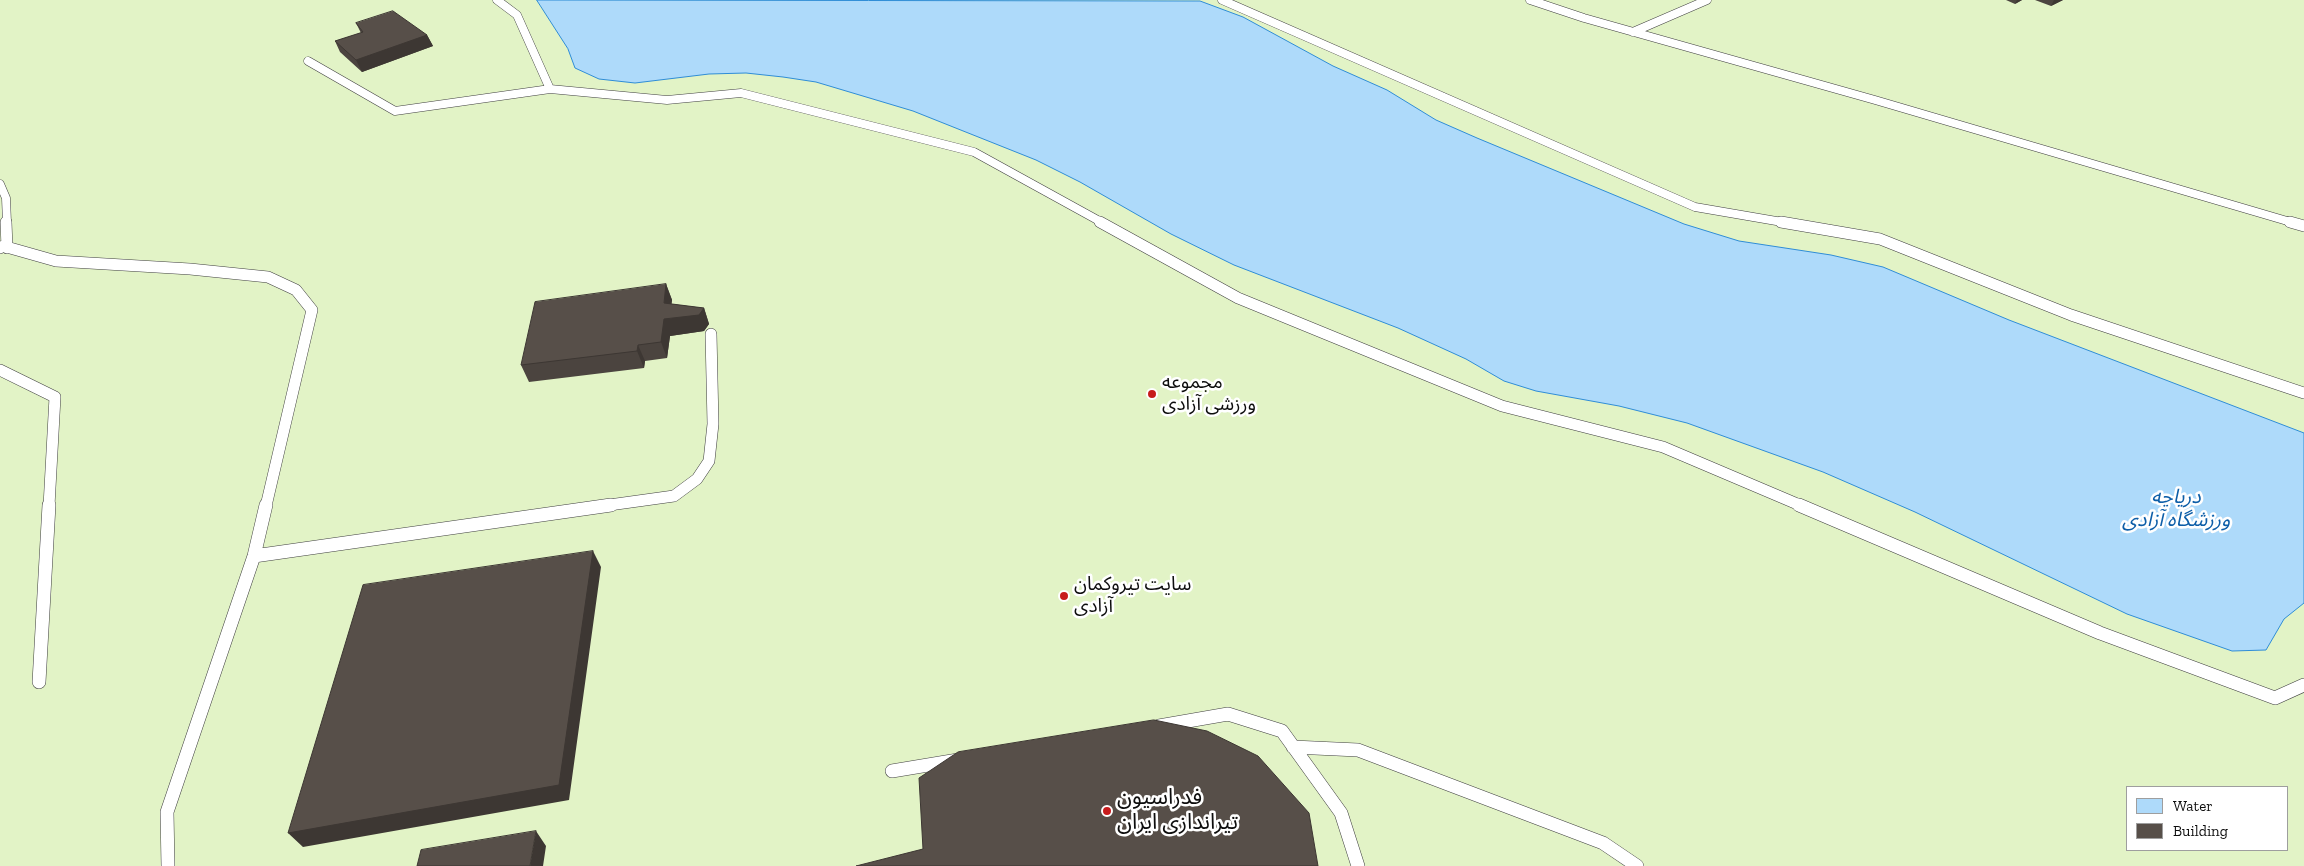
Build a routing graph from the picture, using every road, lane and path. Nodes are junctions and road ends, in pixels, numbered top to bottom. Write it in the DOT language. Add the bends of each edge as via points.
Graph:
graph roads {
  1 [pos="497,0"];
  2 [pos="1222,0"];
  3 [pos="1530,0"];
  4 [pos="1707,0"];
  5 [pos="1633,32"];
  6 [pos="308,61"];
  7 [pos="550,88"];
  8 [pos="0,184"];
  9 [pos="2304,226"];
  10 [pos="3,248"];
  11 [pos="711,334"];
  12 [pos="0,370"];
  13 [pos="2304,393"];
  14 [pos="254,556"];
  15 [pos="39,682"];
  16 [pos="2304,685"];
  17 [pos="1142,729"];
  18 [pos="1294,747"];
  19 [pos="968,758"];
  20 [pos="892,771"];
  21 [pos="168,866"];
  22 [pos="1358,866"];
  23 [pos="1638,866"];
  1 -- 7 [label="lane" via="518,15"];
  2 -- 13 [label="lane" via="1695,207 1880,239 2071,315"];
  3 -- 5 [label="lane"];
  4 -- 5 [label="lane"];
  5 -- 9 [label="lane"];
  6 -- 7 [label="lane" via="395,111"];
  7 -- 16 [label="lane" via="667,100 741,93 974,152 1238,298 1502,406 1663,447 2100,633 2274,698"];
  8 -- 10 [label="lane" via="6,198"];
  10 -- 14 [label="lane" via="56,261 268,277 302,296 312,310"];
  11 -- 14 [label="lane" via="713,424 709,460 697,479 674,496"];
  12 -- 15 [label="lane" via="55,397"];
  14 -- 21 [label="lane" via="167,812"];
  17 -- 18 [label="lane" via="1228,714 1282,731"];
  18 -- 22 [label="lane" via="1342,813"];
  18 -- 23 [label="lane" via="1358,750 1603,843"];
  19 -- 20 [label="lane"];
}
